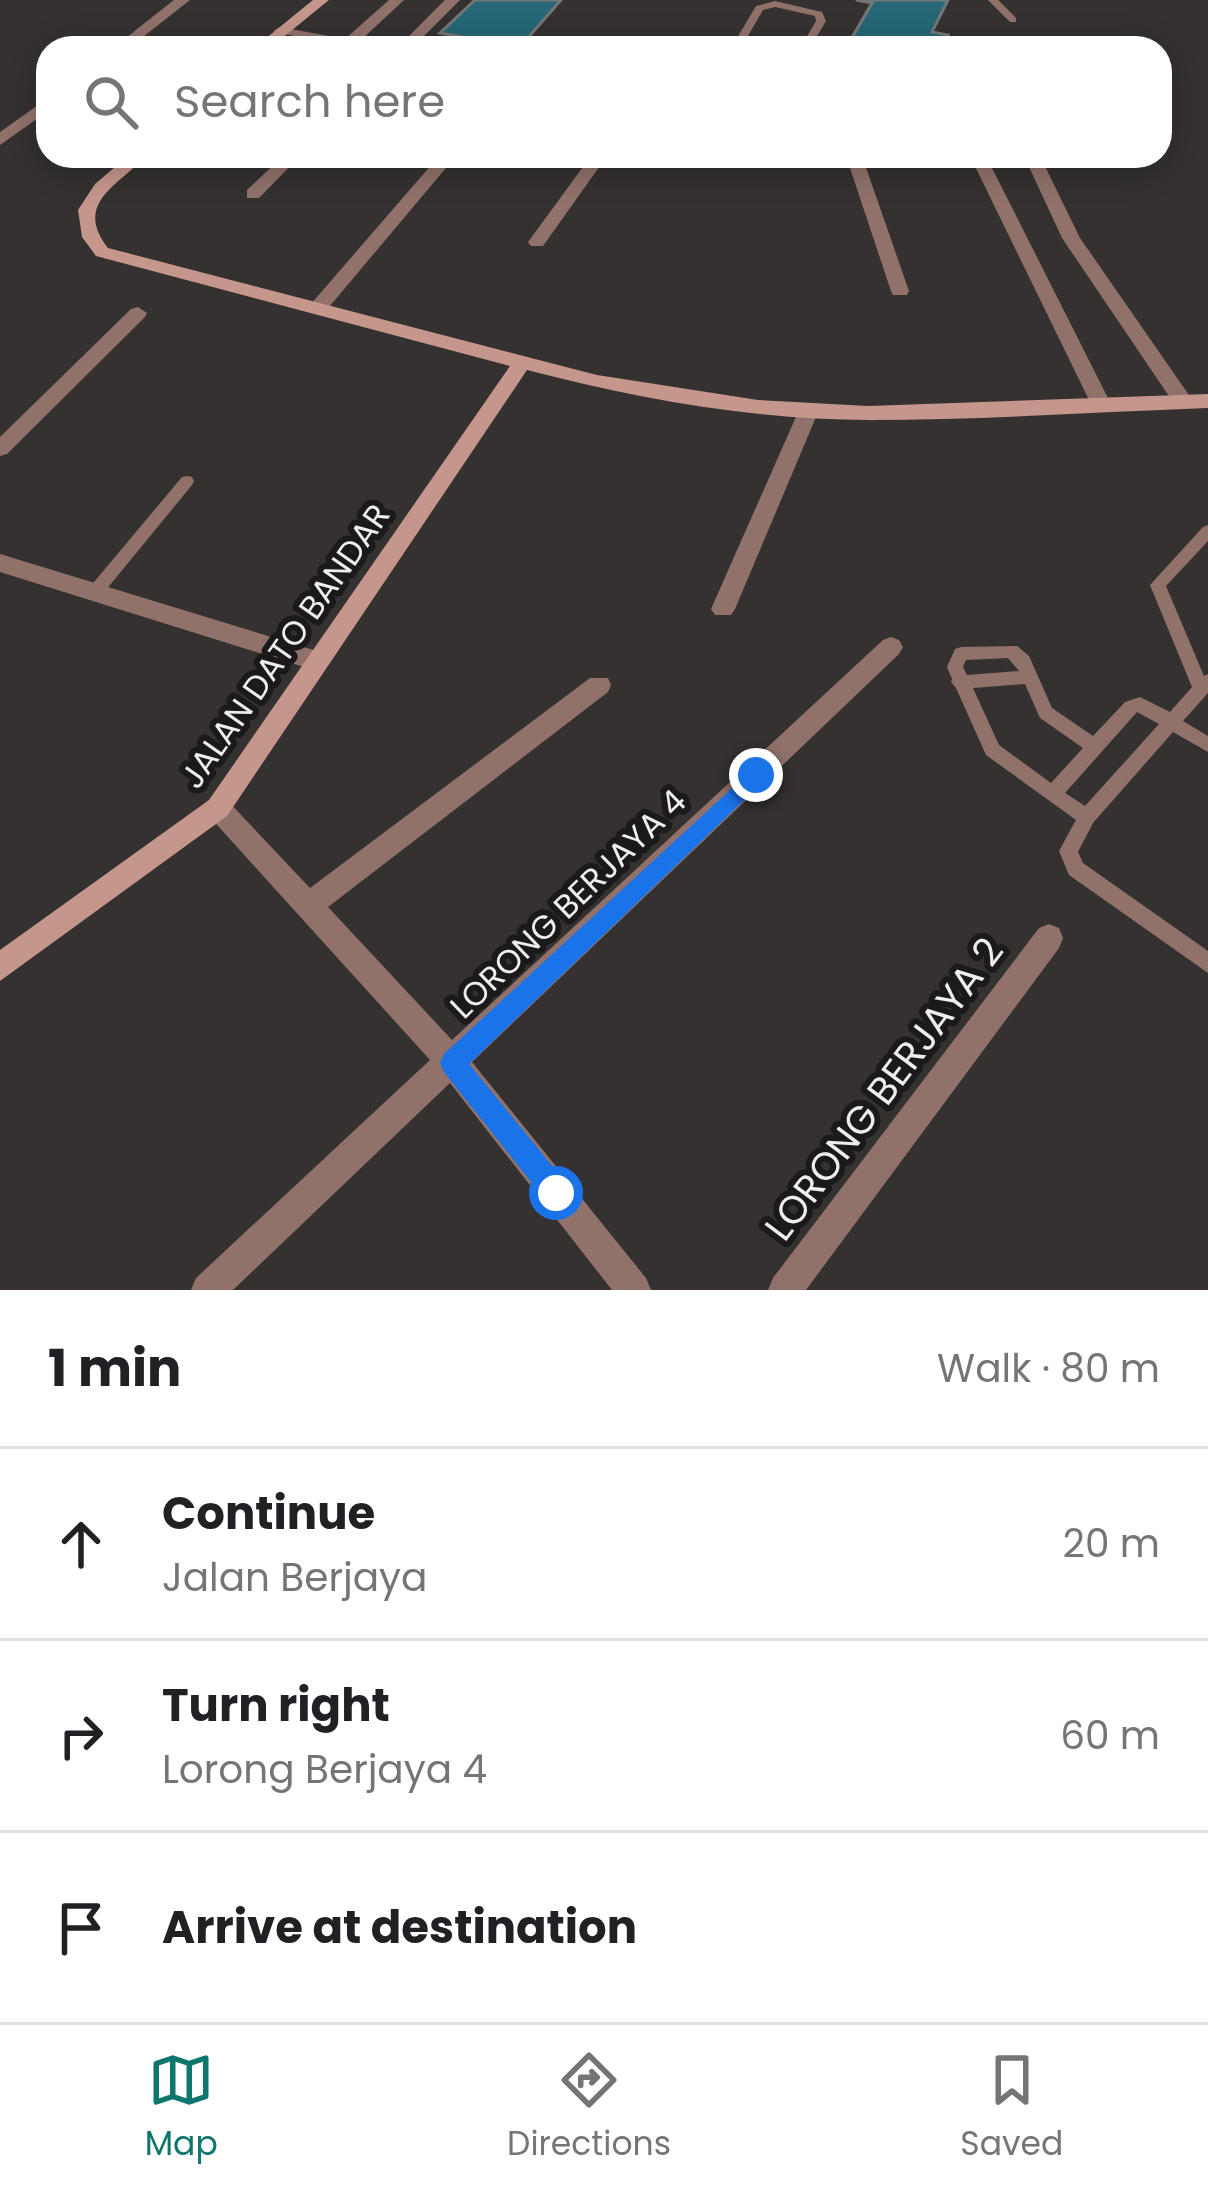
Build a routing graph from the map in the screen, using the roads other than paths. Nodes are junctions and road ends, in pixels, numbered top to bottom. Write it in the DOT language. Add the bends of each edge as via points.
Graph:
graph roads {
  1 [pos="183,0"];
  2 [pos="322,0"];
  3 [pos="397,0"];
  4 [pos="453,0"];
  5 [pos="993,0"];
  6 [pos="1013,20"];
  7 [pos="280,31"];
  8 [pos="136,36"];
  9 [pos="274,36"];
  10 [pos="306,36"];
  11 [pos="356,36"];
  12 [pos="416,36"];
  13 [pos="743,36"];
  14 [pos="812,36"];
  15 [pos="36,112"];
  16 [pos="0,140"];
  17 [pos="126,168"];
  18 [pos="280,168"];
  19 [pos="438,168"];
  20 [pos="590,168"];
  21 [pos="858,168"];
  22 [pos="984,168"];
  23 [pos="1039,168"];
  24 [pos="253,194"];
  25 [pos="537,242"];
  26 [pos="900,291"];
  27 [pos="317,309"];
  28 [pos="138,313"];
  29 [pos="522,363"];
  30 [pos="1208,401"];
  31 [pos="1184,403"];
  32 [pos="1101,404"];
  33 [pos="809,410"];
  34 [pos="0,449"];
  35 [pos="187,481"];
  36 [pos="1208,531"];
  37 [pos="0,562"];
  38 [pos="95,592"];
  39 [pos="723,609"];
  40 [pos="891,647"];
  41 [pos="317,661"];
  42 [pos="1030,677"];
  43 [pos="959,682"];
  44 [pos="599,685"];
  45 [pos="1205,685"];
  46 [pos="1174,723"];
  47 [pos="1208,745"];
  48 [pos="1095,747"];
  49 [pos="1052,794"];
  50 [pos="218,808"];
  51 [pos="1087,817"];
  52 [pos="308,906"];
  53 [pos="1049,938"];
  54 [pos="1208,963"];
  55 [pos="0,967"];
  56 [pos="453,1063"];
  57 [pos="208,1290"];
  58 [pos="634,1290"];
  59 [pos="785,1290"];
  1 -- 8 [label="street"];
  2 -- 7 [label="street"];
  3 -- 11 [label="street"];
  4 -- 12 [label="street"];
  5 -- 6 [label="lane"];
  7 -- 9 [label="street"];
  7 -- 10 [label="street"];
  13 -- 14 [label="lane" via="759,8 775,4 819,14"];
  15 -- 16 [label="street"];
  17 -- 27 [label="street" via="83,220 102,252"];
  18 -- 24 [label="street"];
  19 -- 27 [label="street"];
  20 -- 25 [label="street"];
  21 -- 26 [label="street"];
  22 -- 32 [label="street"];
  23 -- 31 [label="street" via="1071,238"];
  27 -- 29 [label="street"];
  28 -- 34 [label="street"];
  29 -- 33 [label="street" via="597,382"];
  29 -- 41 [label="street, JALAN DATO BANDAR"];
  30 -- 31 [label="street"];
  31 -- 32 [label="street"];
  32 -- 33 [label="street"];
  33 -- 39 [label="street"];
  35 -- 38 [label="lane"];
  36 -- 45 [label="lane" via="1158,585"];
  37 -- 38 [label="street"];
  38 -- 41 [label="street"];
  40 -- 56 [label="street, LORONG BERJAYA 4"];
  41 -- 50 [label="street, JALAN DATO BANDAR"];
  42 -- 43 [label="lane"];
  42 -- 43 [label="lane" via="1011,651 961,654"];
  42 -- 48 [label="lane" via="1046,713"];
  43 -- 49 [label="lane" via="992,750"];
  44 -- 52 [label="street"];
  45 -- 46 [label="lane"];
  46 -- 47 [label="lane"];
  46 -- 48 [label="lane" via="1140,704"];
  46 -- 51 [label="lane"];
  48 -- 49 [label="lane"];
  49 -- 51 [label="lane"];
  50 -- 52 [label="street"];
  50 -- 55 [label="street, JALAN DATO BANDAR"];
  51 -- 54 [label="lane" via="1068,851 1076,869"];
  52 -- 56 [label="street"];
  53 -- 59 [label="street, LORONG BERJAYA 2"];
  56 -- 57 [label="street, LORONG BERJAYA 4"];
  56 -- 58 [label="street"];
}
